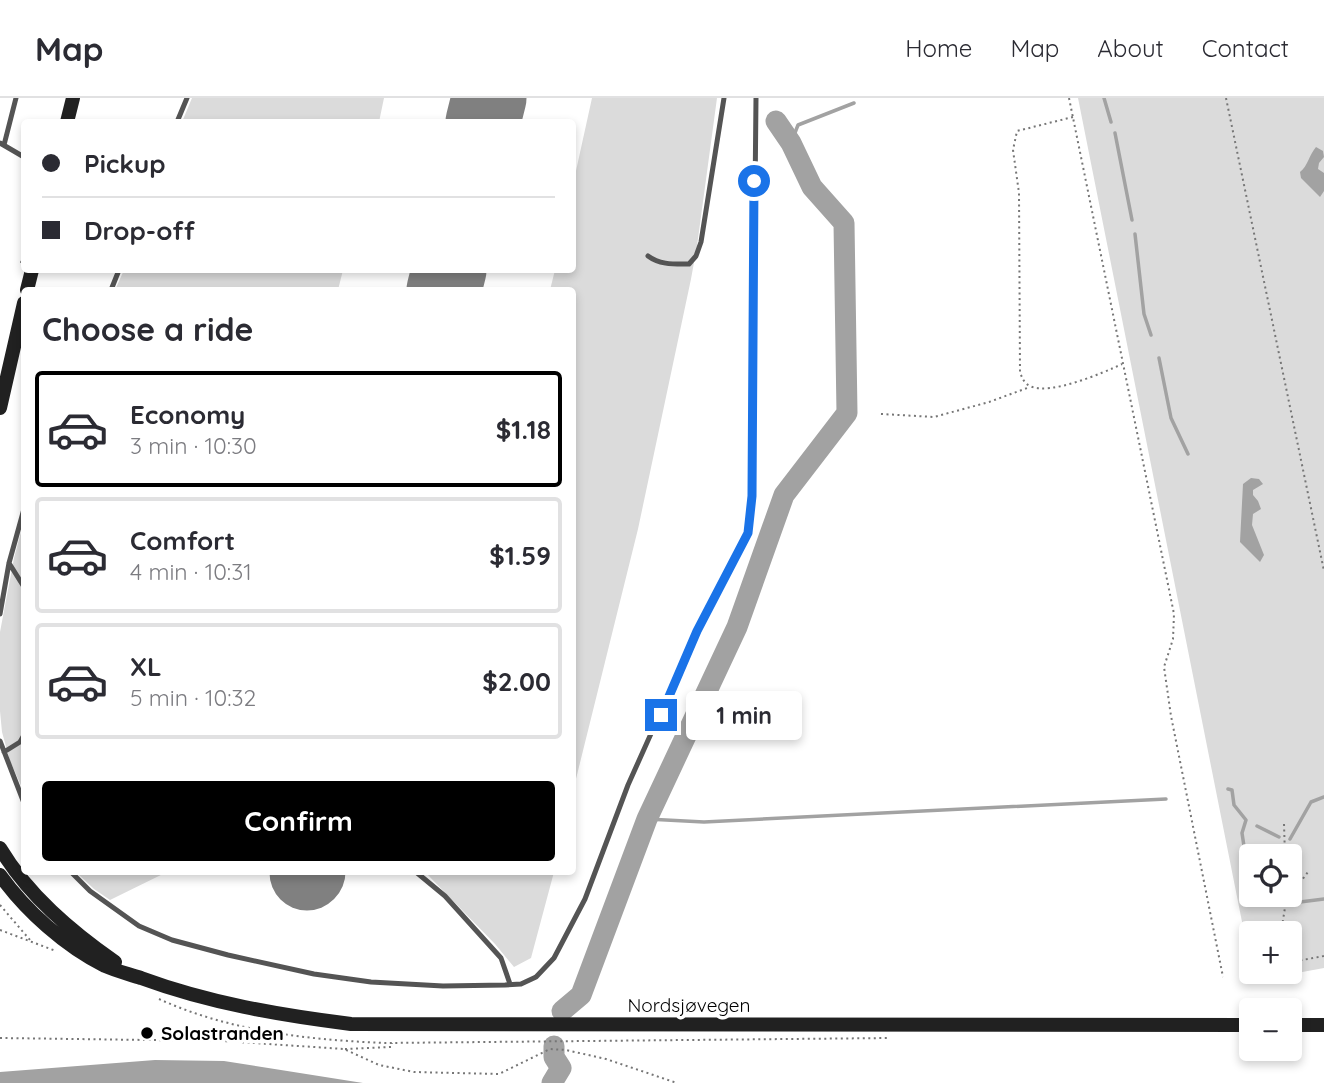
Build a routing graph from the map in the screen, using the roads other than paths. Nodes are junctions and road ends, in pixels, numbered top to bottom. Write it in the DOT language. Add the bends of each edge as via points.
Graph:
graph roads {
  1 [pos="16,98"];
  2 [pos="74,98"];
  3 [pos="187,98"];
  4 [pos="724,98"];
  5 [pos="755,98"];
  6 [pos="68,119"];
  7 [pos="178,119"];
  8 [pos="2,144"];
  9 [pos="21,155"];
  10 [pos="648,256"];
  11 [pos="21,316"];
  12 [pos="0,408"];
  13 [pos="21,520"];
  14 [pos="9,563"];
  15 [pos="21,582"];
  16 [pos="0,614"];
  17 [pos="21,740"];
  18 [pos="0,741"];
  19 [pos="4,752"];
  20 [pos="21,795"];
  21 [pos="0,848"];
  22 [pos="2,872"];
  23 [pos="74,875"];
  24 [pos="420,875"];
  25 [pos="510,984"];
  26 [pos="1239,1025"];
  27 [pos="1302,1025"];
  28 [pos="1324,1025"];
  1 -- 8 [label="lane"];
  2 -- 6 [label="main road"];
  3 -- 7 [label="lane"];
  4 -- 10 [label="lane" via="696,257 689,264 670,264"];
  5 -- 25 [label="lane" via="748,533 697,631 628,785 585,900 554,958 537,976"];
  8 -- 9 [label="lane"];
  11 -- 12 [label="main road"];
  13 -- 14 [label="lane"];
  14 -- 15 [label="lane"];
  14 -- 16 [label="lane"];
  17 -- 19 [label="lane"];
  18 -- 19 [label="lane"];
  19 -- 20 [label="lane"];
  21 -- 22 [label="main road, Nordsjøvegen"];
  22 -- 26 [label="main road, Nordsjøvegen" via="32,891 60,920 133,975 229,1005 290,1017 351,1024"];
  23 -- 25 [label="lane" via="139,926 228,955 371,982"];
  24 -- 25 [label="lane" via="502,958"];
  27 -- 28 [label="main road"];
}
